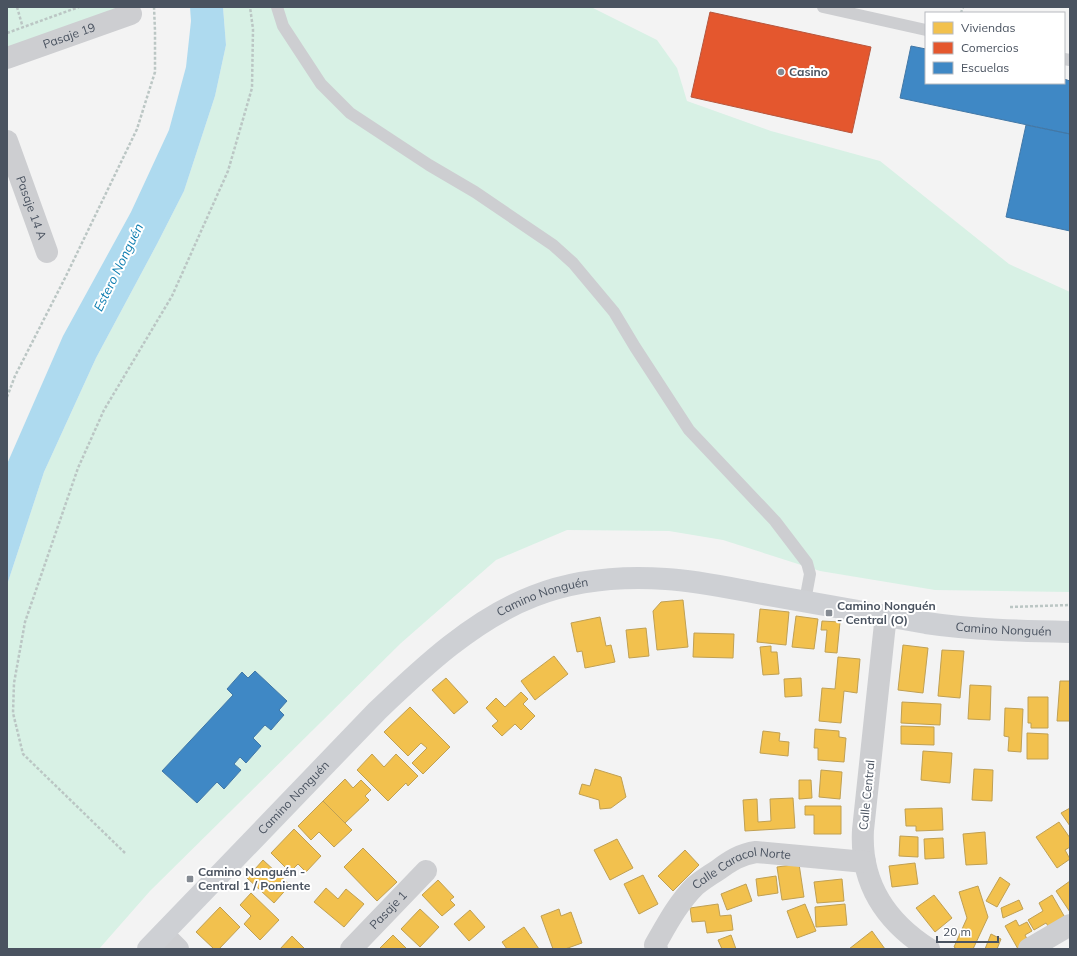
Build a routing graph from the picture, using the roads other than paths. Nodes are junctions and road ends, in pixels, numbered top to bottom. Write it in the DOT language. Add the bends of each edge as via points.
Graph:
graph roads {
  1 [pos="277,7"];
  2 [pos="823,7"];
  3 [pos="131,14"];
  4 [pos="925,30"];
  5 [pos="7,58"];
  6 [pos="7,141"];
  7 [pos="47,252"];
  8 [pos="805,601"];
  9 [pos="886,616"];
  10 [pos="1070,632"];
  11 [pos="865,862"];
  12 [pos="426,871"];
  13 [pos="1070,925"];
  14 [pos="163,944"];
  15 [pos="652,948"];
  16 [pos="351,949"];
  17 [pos="930,949"];
  18 [pos="1029,949"];
  1 -- 8 [label="lane" via="283,26 321,84 350,113 475,192 553,246 573,263 614,312 689,430 775,521 803,558 810,574"];
  2 -- 4 [label="lane"];
  3 -- 5 [label="street, Pasaje 19"];
  6 -- 7 [label="street, Pasaje 14 A"];
  8 -- 9 [label="main road, Camino Nonguén"];
  8 -- 14 [label="main road, Camino Nonguén" via="699,582 634,578 578,583 516,603 480,624 431,661 377,712"];
  9 -- 10 [label="main road, Camino Nonguén" via="961,627"];
  9 -- 11 [label="street, Calle Central" via="863,830"];
  11 -- 15 [label="street, Calle Caracol Norte" via="756,852 740,856 696,886 679,904"];
  11 -- 17 [label="street, Calle Central" via="874,890 890,915 913,938"];
  12 -- 16 [label="street, Pasaje 1"];
  13 -- 18 [label="street"];
}
